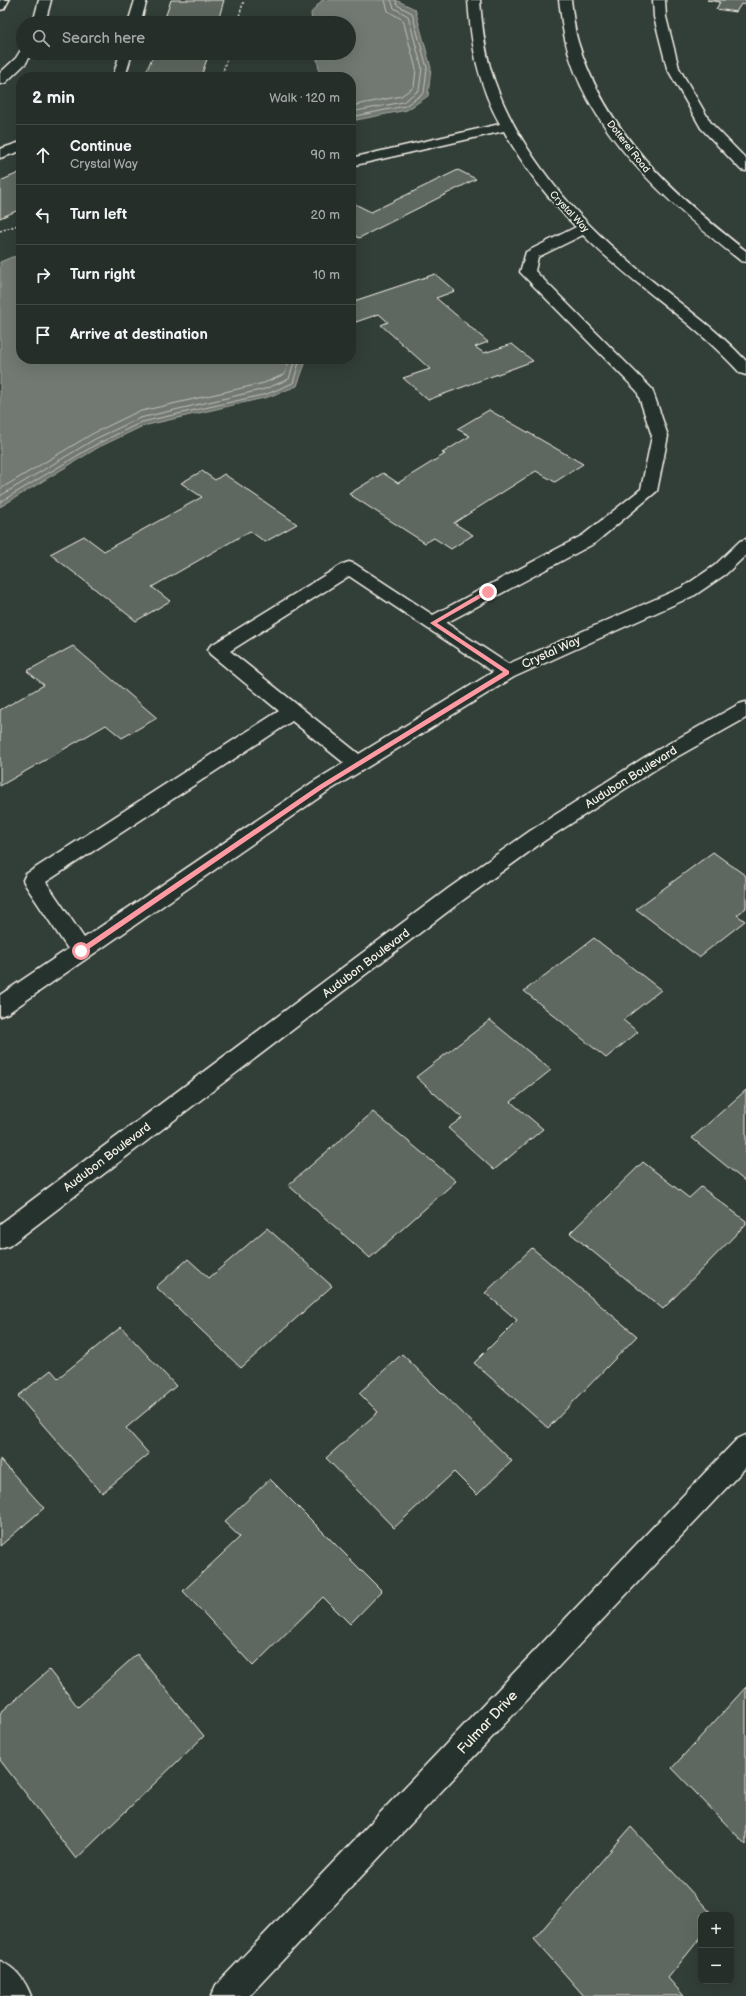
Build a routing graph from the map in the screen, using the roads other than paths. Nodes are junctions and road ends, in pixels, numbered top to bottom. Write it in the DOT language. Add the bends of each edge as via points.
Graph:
graph roads {
  1 [pos="3,0"];
  2 [pos="45,0"];
  3 [pos="141,0"];
  4 [pos="474,0"];
  5 [pos="564,0"];
  6 [pos="659,0"];
  7 [pos="0,6"];
  8 [pos="41,16"];
  9 [pos="136,16"];
  10 [pos="22,60"];
  11 [pos="124,60"];
  12 [pos="120,72"];
  13 [pos="0,80"];
  14 [pos="507,126"];
  15 [pos="16,148"];
  16 [pos="0,154"];
  17 [pos="356,161"];
  18 [pos="746,167"];
  19 [pos="585,228"];
  20 [pos="746,258"];
  21 [pos="746,370"];
  22 [pos="746,545"];
  23 [pos="433,623"];
  24 [pos="507,672"];
  25 [pos="746,708"];
  26 [pos="293,712"];
  27 [pos="358,764"];
  28 [pos="81,951"];
  29 [pos="0,1007"];
  30 [pos="0,1238"];
  31 [pos="746,1448"];
  32 [pos="0,1977"];
  33 [pos="15,1996"];
  34 [pos="227,1996"];
  1 -- 7 [label="street"];
  2 -- 8 [label="street"];
  3 -- 9 [label="street"];
  4 -- 14 [label="street, Crystal Way" via="474,22 481,62 499,112"];
  5 -- 20 [label="street, Dotterel Road" via="574,54 589,89 610,124 639,162 666,190"];
  6 -- 18 [label="street" via="660,17 673,68 706,125"];
  10 -- 13 [label="street"];
  11 -- 12 [label="street"];
  14 -- 17 [label="street"];
  14 -- 19 [label="street, Crystal Way" via="547,186"];
  15 -- 16 [label="street"];
  19 -- 21 [label="street, Crystal Way" via="630,271 718,342"];
  19 -- 23 [label="street" via="531,255 527,272 644,389 660,436 649,491 589,539"];
  22 -- 24 [label="street, Crystal Way" via="720,570 688,591"];
  23 -- 24 [label="street"];
  23 -- 26 [label="street" via="348,568 217,650"];
  24 -- 27 [label="street, Crystal Way"];
  25 -- 30 [label="street, Audubon Boulevard" via="652,762 531,841 450,899"];
  26 -- 27 [label="street"];
  26 -- 28 [label="street" via="33,880"];
  27 -- 28 [label="street, Crystal Way" via="320,787"];
  28 -- 29 [label="street, Crystal Way"];
  31 -- 34 [label="street, Fulmar Drive"];
  32 -- 33 [label="street"];
}
